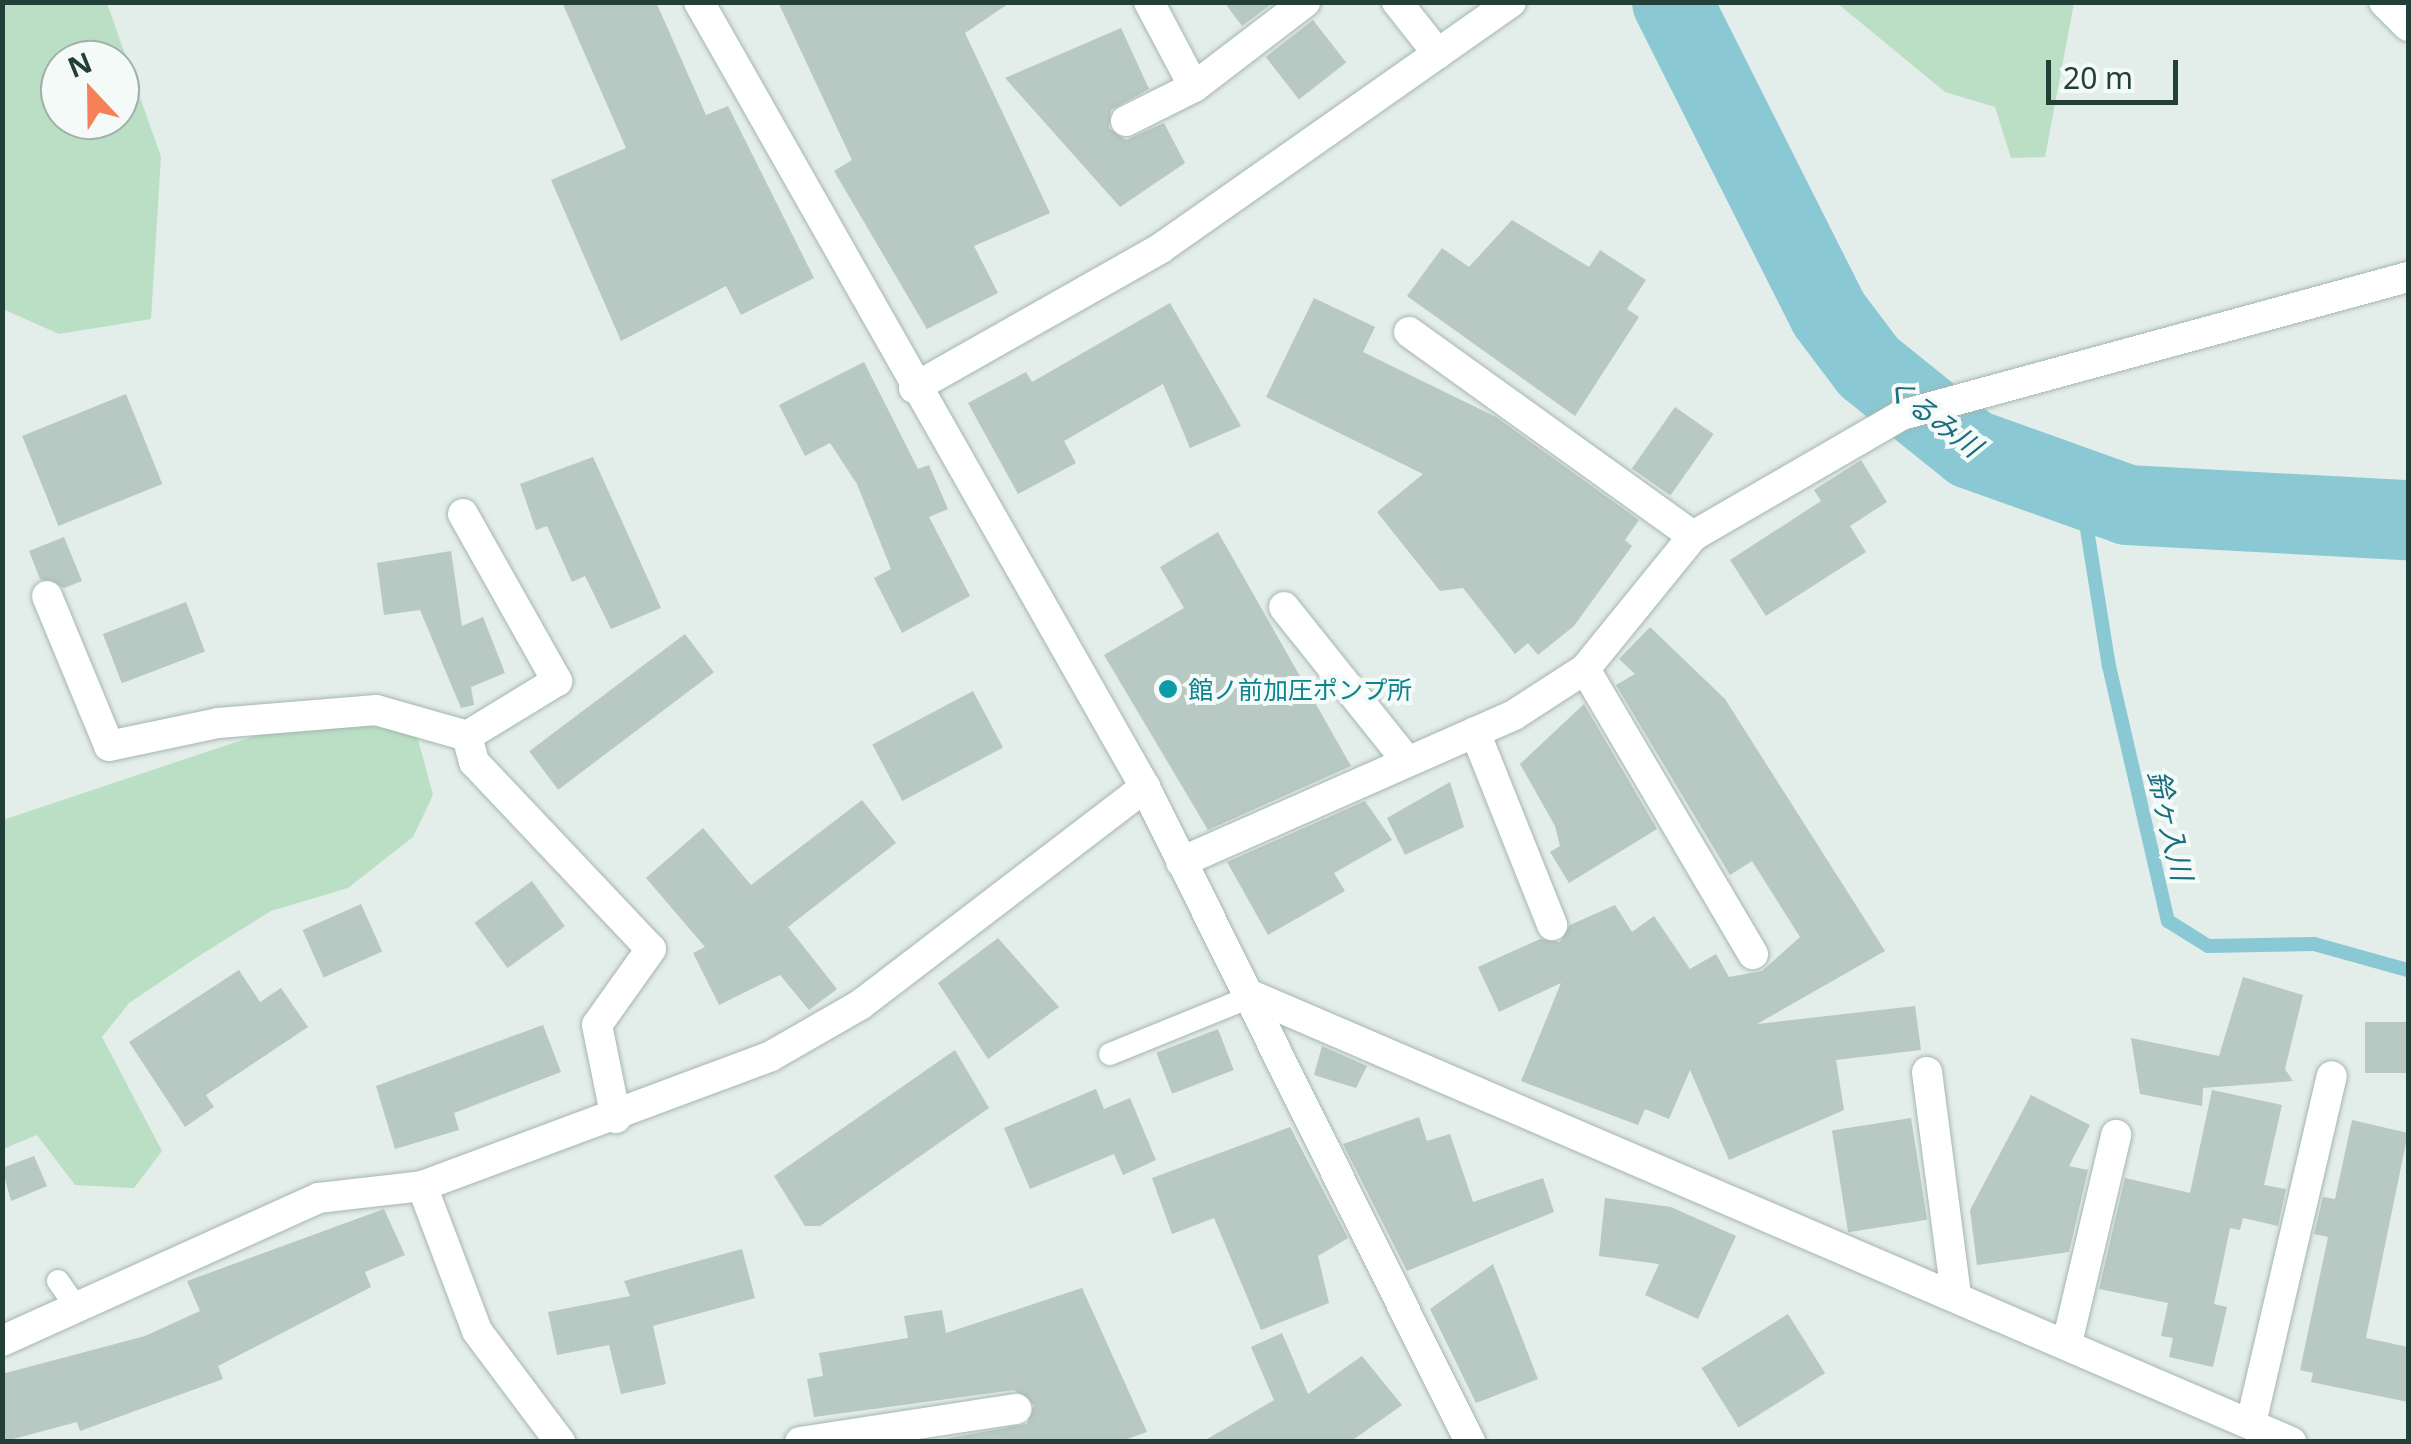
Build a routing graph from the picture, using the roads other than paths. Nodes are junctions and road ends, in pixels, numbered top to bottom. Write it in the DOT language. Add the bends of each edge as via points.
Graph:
graph roads {
  1 [pos="699,2"];
  2 [pos="1148,2"];
  3 [pos="1305,2"];
  4 [pos="1397,2"];
  5 [pos="1511,2"];
  6 [pos="2384,2"];
  7 [pos="2408,26"];
  8 [pos="1438,54"];
  9 [pos="1194,87"];
  10 [pos="1126,122"];
  11 [pos="2408,277"];
  12 [pos="1409,332"];
  13 [pos="914,388"];
  14 [pos="463,514"];
  15 [pos="1692,536"];
  16 [pos="47,596"];
  17 [pos="1284,607"];
  18 [pos="1586,670"];
  19 [pos="1475,732"];
  20 [pos="467,736"];
  21 [pos="1408,761"];
  22 [pos="1146,787"];
  23 [pos="1181,862"];
  24 [pos="1552,925"];
  25 [pos="1752,954"];
  26 [pos="1253,996"];
  27 [pos="1110,1054"];
  28 [pos="1927,1072"];
  29 [pos="2332,1076"];
  30 [pos="616,1118"];
  31 [pos="2116,1135"];
  32 [pos="422,1186"];
  33 [pos="58,1281"];
  34 [pos="1956,1294"];
  35 [pos="77,1308"];
  36 [pos="2,1341"];
  37 [pos="2068,1343"];
  38 [pos="1016,1408"];
  39 [pos="2251,1422"];
  40 [pos="560,1442"];
  41 [pos="800,1442"];
  42 [pos="1470,1442"];
  43 [pos="2291,1442"];
  1 -- 13 [label="street"];
  2 -- 9 [label="street"];
  3 -- 9 [label="street"];
  4 -- 8 [label="street"];
  5 -- 8 [label="street"];
  6 -- 7 [label="street"];
  8 -- 13 [label="street" via="1161,248"];
  9 -- 10 [label="street"];
  11 -- 15 [label="street" via="1902,414"];
  12 -- 15 [label="street"];
  13 -- 22 [label="street"];
  14 -- 20 [label="street" via="558,682"];
  15 -- 18 [label="street"];
  16 -- 20 [label="street" via="109,746 218,723 376,710"];
  17 -- 21 [label="street"];
  18 -- 19 [label="street"];
  18 -- 25 [label="street"];
  19 -- 21 [label="street"];
  19 -- 24 [label="street"];
  20 -- 30 [label="street" via="474,762 651,948 597,1025"];
  21 -- 23 [label="street"];
  22 -- 23 [label="street"];
  22 -- 30 [label="street" via="860,1005 771,1056"];
  23 -- 26 [label="street"];
  26 -- 27 [label="lane"];
  26 -- 34 [label="street"];
  26 -- 42 [label="street"];
  28 -- 34 [label="street"];
  29 -- 39 [label="street"];
  30 -- 32 [label="street"];
  31 -- 37 [label="street"];
  32 -- 35 [label="street" via="319,1198"];
  32 -- 40 [label="street" via="477,1331"];
  33 -- 35 [label="lane"];
  34 -- 37 [label="street"];
  35 -- 36 [label="street"];
  37 -- 39 [label="street"];
  38 -- 41 [label="street"];
  39 -- 43 [label="street"];
}
